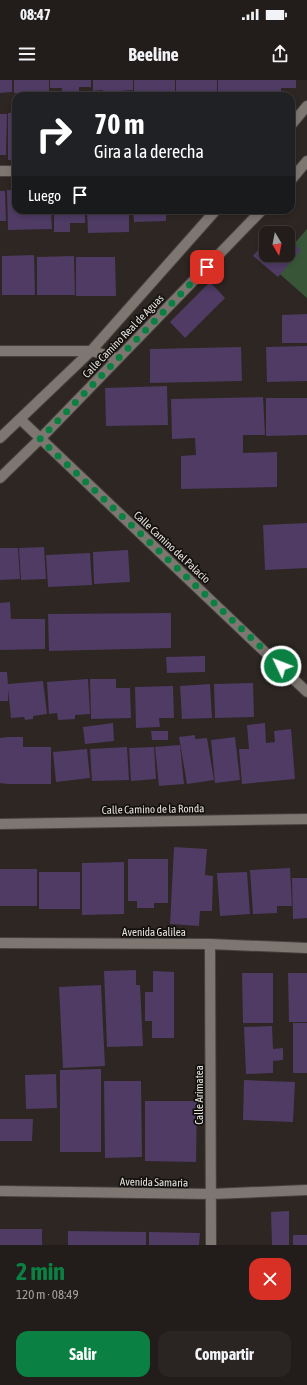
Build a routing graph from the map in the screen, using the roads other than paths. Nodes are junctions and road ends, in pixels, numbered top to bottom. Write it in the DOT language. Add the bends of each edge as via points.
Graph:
graph roads {
  1 [pos="307,106"];
  2 [pos="295,120"];
  3 [pos="307,161"];
  4 [pos="0,171"];
  5 [pos="12,171"];
  6 [pos="295,175"];
  7 [pos="212,214"];
  8 [pos="258,214"];
  9 [pos="0,350"];
  10 [pos="92,351"];
  11 [pos="118,358"];
  12 [pos="20,419"];
  13 [pos="0,438"];
  14 [pos="40,439"];
  15 [pos="0,478"];
  16 [pos="307,692"];
  17 [pos="307,819"];
  18 [pos="0,824"];
  19 [pos="0,943"];
  20 [pos="210,944"];
  21 [pos="307,948"];
  22 [pos="307,1190"];
  23 [pos="0,1192"];
  24 [pos="211,1194"];
  25 [pos="211,1245"];
  1 -- 2 [label="street"];
  3 -- 6 [label="street"];
  4 -- 5 [label="street"];
  7 -- 10 [label="street, Calle Camino Real de Aguas"];
  8 -- 11 [label="street, Calle Camino Real de Aguas"];
  9 -- 10 [label="street"];
  10 -- 11 [label="street"];
  10 -- 12 [label="street, Calle Camino Real de Aguas"];
  11 -- 14 [label="street, Calle Camino Real de Aguas"];
  12 -- 13 [label="street, Calle Camino Real de Aguas"];
  12 -- 14 [label="street, Calle Camino del Palacio"];
  14 -- 15 [label="street, Calle Camino Real de Aguas"];
  14 -- 16 [label="street, Calle Camino del Palacio"];
  17 -- 18 [label="street, Calle Camino de la Ronda"];
  19 -- 20 [label="street, Avenida Galilea"];
  20 -- 21 [label="street, Avenida Galilea"];
  20 -- 24 [label="street, Calle Arimatea"];
  22 -- 24 [label="street, Avenida Samaria"];
  23 -- 24 [label="street, Avenida Samaria"];
  24 -- 25 [label="street, Calle Arimatea"];
}
